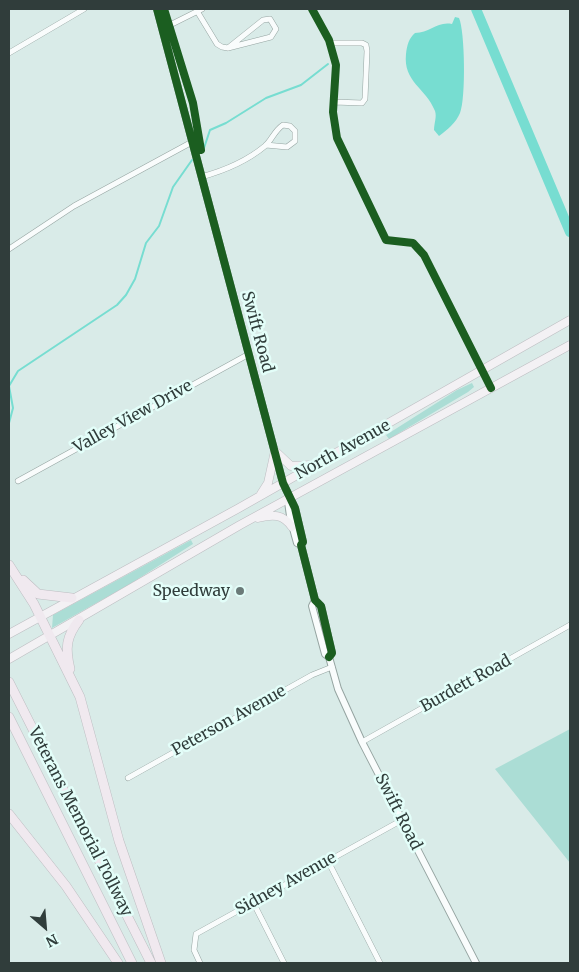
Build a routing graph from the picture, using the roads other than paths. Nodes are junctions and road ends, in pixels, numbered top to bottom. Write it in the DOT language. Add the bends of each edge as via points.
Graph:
graph roads {
  1 [pos="84,9"];
  2 [pos="157,9"];
  3 [pos="312,9"];
  4 [pos="199,10"];
  5 [pos="162,29"];
  6 [pos="330,43"];
  7 [pos="228,48"];
  8 [pos="9,53"];
  9 [pos="334,102"];
  10 [pos="192,142"];
  11 [pos="266,145"];
  12 [pos="201,177"];
  13 [pos="9,248"];
  14 [pos="570,320"];
  15 [pos="570,345"];
  16 [pos="249,354"];
  17 [pos="481,371"];
  18 [pos="491,388"];
  19 [pos="275,451"];
  20 [pos="316,464"];
  21 [pos="18,482"];
  22 [pos="283,483"];
  23 [pos="257,498"];
  24 [pos="288,498"];
  25 [pos="240,525"];
  26 [pos="292,527"];
  27 [pos="301,545"];
  28 [pos="9,566"];
  29 [pos="72,598"];
  30 [pos="39,617"];
  31 [pos="79,620"];
  32 [pos="570,625"];
  33 [pos="10,634"];
  34 [pos="49,637"];
  35 [pos="9,659"];
  36 [pos="332,667"];
  37 [pos="73,681"];
  38 [pos="9,682"];
  39 [pos="9,717"];
  40 [pos="362,742"];
  41 [pos="128,778"];
  42 [pos="9,814"];
  43 [pos="402,820"];
  44 [pos="328,861"];
  45 [pos="253,902"];
  46 [pos="118,963"];
  47 [pos="132,963"];
  48 [pos="151,963"];
  49 [pos="162,963"];
  50 [pos="200,963"];
  51 [pos="284,963"];
  52 [pos="380,963"];
  53 [pos="476,963"];
  1 -- 8 [label="street"];
  2 -- 5 [label="street, Swift Road"];
  3 -- 6 [label="street"];
  4 -- 5 [label="street"];
  4 -- 7 [label="street" via="217,44"];
  5 -- 10 [label="street, Swift Road"];
  6 -- 9 [label="street" via="336,65"];
  6 -- 9 [label="street" via="362,43 366,45 367,52 365,99 362,103"];
  7 -- 7 [label="street" via="271,37 276,29 274,23 270,19 263,20"];
  9 -- 17 [label="street" via="337,138 386,240 413,243 424,255"];
  10 -- 12 [label="street, Swift Road"];
  10 -- 13 [label="street" via="74,206"];
  11 -- 11 [label="street" via="283,125 295,131 295,141 287,146"];
  11 -- 12 [label="street" via="234,165"];
  12 -- 16 [label="street, Swift Road"];
  14 -- 17 [label="main road, North Avenue"];
  15 -- 18 [label="main road, North Avenue"];
  16 -- 19 [label="street, Swift Road"];
  16 -- 21 [label="street, Valley View Drive"];
  17 -- 18 [label="street"];
  17 -- 20 [label="main road, North Avenue"];
  18 -- 24 [label="main road, North Avenue"];
  19 -- 20 [label="main road" via="291,466"];
  19 -- 22 [label="street, Swift Road"];
  19 -- 23 [label="main road" via="268,483"];
  20 -- 22 [label="main road, North Avenue"];
  22 -- 23 [label="main road, North Avenue"];
  22 -- 24 [label="street, Swift Road"];
  23 -- 29 [label="main road, North Avenue"];
  24 -- 25 [label="main road, North Avenue"];
  24 -- 26 [label="street, Swift Road"];
  24 -- 27 [label="street, Swift Road" via="304,542"];
  25 -- 26 [label="main road" via="259,517 277,515 284,517"];
  25 -- 31 [label="main road, North Avenue" via="152,574"];
  26 -- 27 [label="street, Swift Road" via="297,543"];
  27 -- 36 [label="street, Swift Road" via="315,600 312,606 325,654"];
  28 -- 29 [label="highway" via="38,594"];
  28 -- 30 [label="highway"];
  29 -- 30 [label="main road, North Avenue"];
  30 -- 33 [label="main road, North Avenue"];
  30 -- 34 [label="highway"];
  31 -- 34 [label="main road, North Avenue"];
  31 -- 37 [label="highway" via="67,640"];
  32 -- 40 [label="street, Burdett Road"];
  34 -- 35 [label="main road, North Avenue"];
  34 -- 37 [label="highway"];
  36 -- 40 [label="street, Swift Road" via="341,697"];
  36 -- 41 [label="street, Peterson Avenue" via="312,675"];
  37 -- 49 [label="highway" via="119,841"];
  38 -- 48 [label="highway, Veterans Memorial Tollway"];
  39 -- 47 [label="highway, Veterans Memorial Tollway"];
  40 -- 43 [label="street, Swift Road"];
  42 -- 46 [label="highway" via="66,886"];
  43 -- 44 [label="street, Sidney Avenue"];
  43 -- 53 [label="street, Swift Road"];
  44 -- 45 [label="street, Sidney Avenue"];
  44 -- 52 [label="street"];
  45 -- 50 [label="street, Sidney Avenue" via="196,934 194,950"];
  45 -- 51 [label="street"];
}
